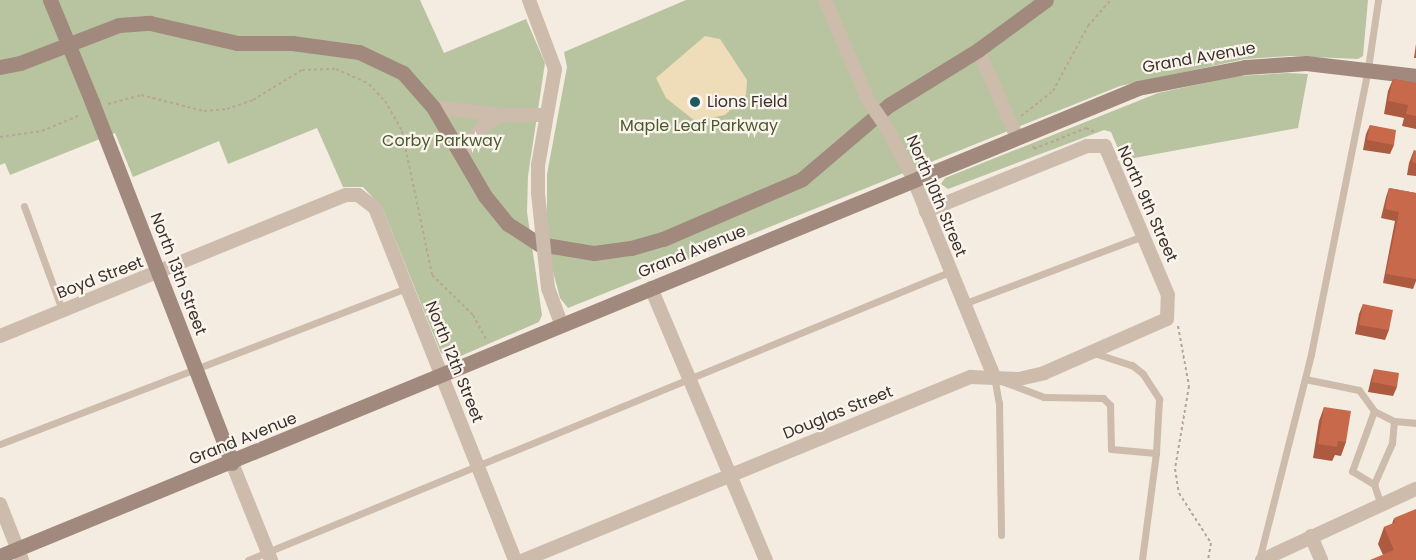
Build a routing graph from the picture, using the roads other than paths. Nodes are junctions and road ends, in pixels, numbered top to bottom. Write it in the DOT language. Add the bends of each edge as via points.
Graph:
graph roads {
  1 [pos="50,0"];
  2 [pos="529,0"];
  3 [pos="825,0"];
  4 [pos="1046,0"];
  5 [pos="1378,0"];
  6 [pos="978,50"];
  7 [pos="0,67"];
  8 [pos="1368,68"];
  9 [pos="1416,76"];
  10 [pos="433,107"];
  11 [pos="545,115"];
  12 [pos="502,116"];
  13 [pos="1021,127"];
  14 [pos="462,153"];
  15 [pos="914,178"];
  16 [pos="346,195"];
  17 [pos="24,206"];
  18 [pos="926,211"];
  19 [pos="1144,236"];
  20 [pos="949,272"];
  21 [pos="159,273"];
  22 [pos="407,288"];
  23 [pos="651,288"];
  24 [pos="963,304"];
  25 [pos="63,310"];
  26 [pos="1172,317"];
  27 [pos="562,326"];
  28 [pos="0,336"];
  29 [pos="1094,353"];
  30 [pos="194,368"];
  31 [pos="441,376"];
  32 [pos="994,376"];
  33 [pos="1305,379"];
  34 [pos="690,380"];
  35 [pos="1374,411"];
  36 [pos="1394,421"];
  37 [pos="1416,423"];
  38 [pos="0,444"];
  39 [pos="1156,453"];
  40 [pos="232,463"];
  41 [pos="478,468"];
  42 [pos="730,474"];
  43 [pos="1374,484"];
  44 [pos="1416,489"];
  45 [pos="0,504"];
  46 [pos="1381,505"];
  47 [pos="1001,535"];
  48 [pos="1311,536"];
  49 [pos="20,555"];
  50 [pos="0,556"];
  51 [pos="270,556"];
  52 [pos="248,560"];
  53 [pos="515,560"];
  54 [pos="524,560"];
  55 [pos="766,560"];
  56 [pos="1142,560"];
  57 [pos="1261,560"];
  58 [pos="1321,560"];
  1 -- 21 [label="street, North 13th Street, bridge"];
  2 -- 11 [label="street" via="555,69"];
  3 -- 15 [label="street, North 10th Street, bridge" via="869,102"];
  4 -- 6 [label="street"];
  5 -- 8 [label="lane"];
  6 -- 13 [label="street"];
  6 -- 14 [label="street" via="889,105 814,171 788,187 632,248 594,253 539,244 508,224 494,208"];
  7 -- 10 [label="street" via="119,25 150,24 237,43 291,43 359,52 403,73"];
  8 -- 9 [label="street, Grand Avenue"];
  8 -- 13 [label="street, Grand Avenue" via="1283,64 1183,77"];
  8 -- 33 [label="lane"];
  10 -- 12 [label="street"];
  10 -- 14 [label="street"];
  11 -- 12 [label="street"];
  11 -- 27 [label="street, bridge" via="538,193 549,288"];
  12 -- 14 [label="street" via="483,126"];
  13 -- 15 [label="street, Grand Avenue"];
  15 -- 18 [label="street, North 10th Street"];
  15 -- 23 [label="street, Grand Avenue"];
  16 -- 21 [label="street, Boyd Street"];
  16 -- 22 [label="street, North 12th Street" via="358,195 375,208"];
  17 -- 25 [label="lane"];
  18 -- 19 [label="street, North 9th Street" via="1088,147 1105,146"];
  18 -- 20 [label="street, North 10th Street"];
  19 -- 24 [label="lane"];
  19 -- 26 [label="street, North 9th Street" via="1168,295"];
  20 -- 24 [label="street, North 10th Street"];
  20 -- 34 [label="lane"];
  21 -- 25 [label="street, Boyd Street"];
  21 -- 30 [label="street, North 13th Street"];
  22 -- 30 [label="lane"];
  22 -- 31 [label="street, North 12th Street"];
  23 -- 27 [label="street, Grand Avenue"];
  23 -- 34 [label="street"];
  24 -- 32 [label="street, North 10th Street"];
  25 -- 28 [label="street, Boyd Street"];
  26 -- 29 [label="street, Douglas Street"];
  27 -- 31 [label="street, Grand Avenue"];
  29 -- 32 [label="street, Douglas Street" via="1019,379"];
  29 -- 39 [label="lane" via="1132,365 1143,374 1159,399"];
  30 -- 38 [label="lane"];
  30 -- 40 [label="street, North 13th Street"];
  31 -- 40 [label="street, Grand Avenue"];
  31 -- 41 [label="street, North 12th Street"];
  32 -- 39 [label="lane" via="1044,397 1107,401 1111,448"];
  32 -- 42 [label="street, Douglas Street" via="971,377"];
  32 -- 47 [label="lane" via="999,403"];
  33 -- 35 [label="lane" via="1359,390"];
  33 -- 57 [label="lane"];
  34 -- 41 [label="lane"];
  34 -- 42 [label="street"];
  35 -- 36 [label="lane"];
  35 -- 43 [label="lane" via="1352,471"];
  36 -- 37 [label="lane"];
  36 -- 43 [label="lane" via="1392,442"];
  39 -- 56 [label="lane"];
  40 -- 49 [label="street, Grand Avenue"];
  40 -- 51 [label="street, North 13th Street"];
  41 -- 51 [label="lane"];
  41 -- 53 [label="street, North 12th Street"];
  42 -- 54 [label="street, Douglas Street"];
  42 -- 55 [label="street"];
  43 -- 46 [label="lane"];
  44 -- 46 [label="street"];
  45 -- 49 [label="street"];
  46 -- 48 [label="street"];
  48 -- 57 [label="street"];
  48 -- 58 [label="street"];
  49 -- 50 [label="street, Grand Avenue"];
  51 -- 52 [label="lane"];
}
